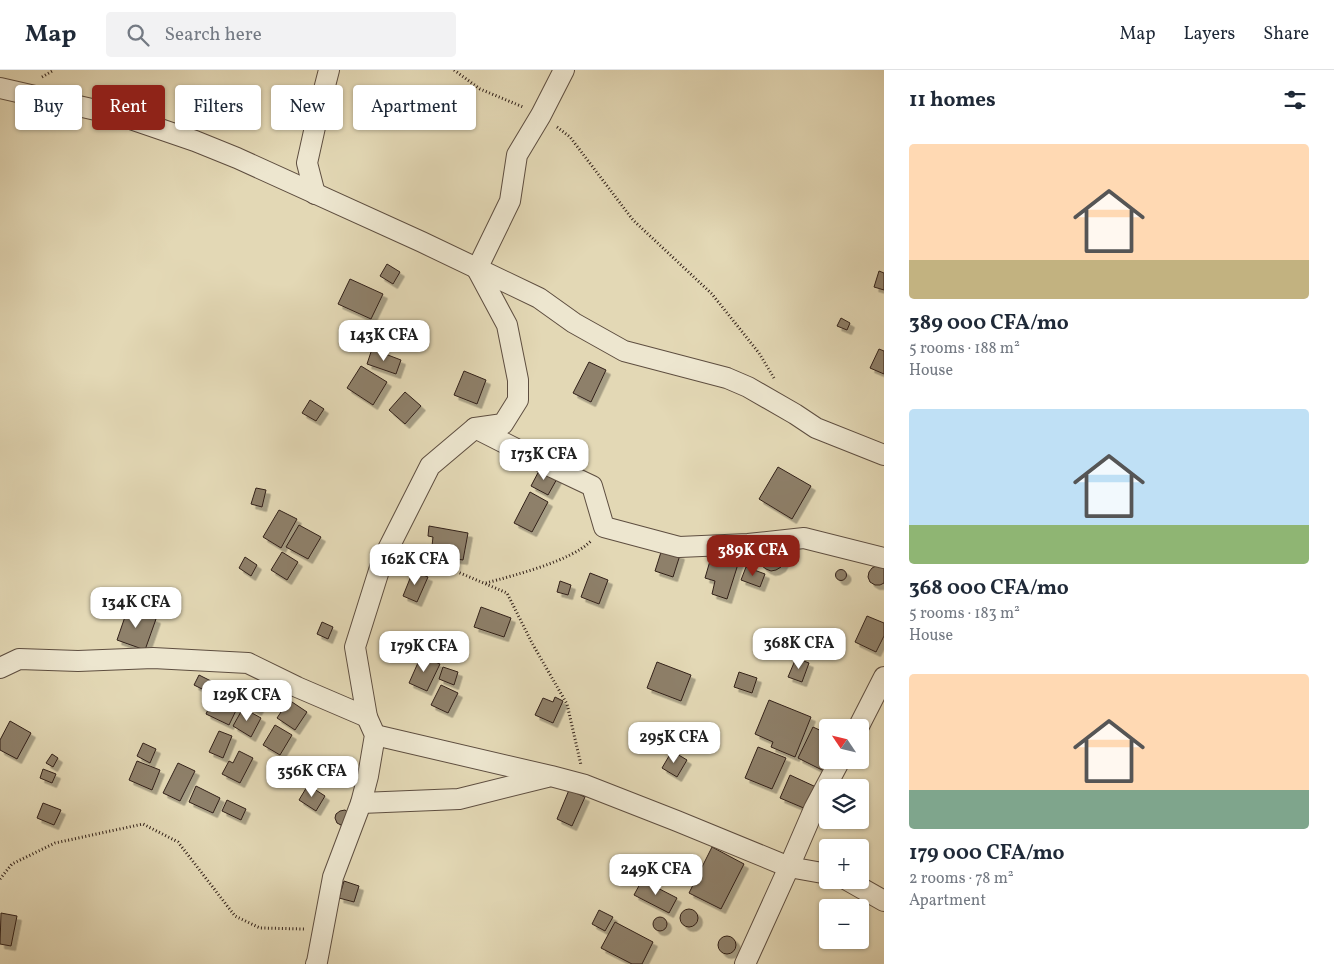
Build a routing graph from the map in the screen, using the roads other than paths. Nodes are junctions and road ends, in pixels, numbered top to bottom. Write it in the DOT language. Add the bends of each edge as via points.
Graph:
graph roads {
  1 [pos="329,70"];
  2 [pos="564,70"];
  3 [pos="0,88"];
  4 [pos="315,194"];
  5 [pos="476,269"];
  6 [pos="475,428"];
  7 [pos="884,455"];
  8 [pos="884,558"];
  9 [pos="0,668"];
  10 [pos="884,677"];
  11 [pos="366,717"];
  12 [pos="863,719"];
  13 [pos="375,736"];
  14 [pos="835,769"];
  15 [pos="551,776"];
  16 [pos="361,803"];
  17 [pos="790,868"];
  18 [pos="819,873"];
  19 [pos="863,889"];
  20 [pos="884,901"];
  21 [pos="316,964"];
  22 [pos="745,964"];
  1 -- 4 [label="street" via="307,163"];
  2 -- 5 [label="street" via="517,155 510,201"];
  3 -- 4 [label="street" via="122,116 237,158"];
  4 -- 5 [label="street"];
  5 -- 6 [label="street" via="507,325 518,380 518,400 503,424"];
  5 -- 7 [label="street" via="539,298 574,323 624,351 727,378 816,428"];
  6 -- 8 [label="street" via="592,486 604,527 680,547 804,538"];
  6 -- 11 [label="street" via="430,466 382,561 354,647"];
  9 -- 11 [label="street" via="19,659 153,658 248,662 297,688"];
  10 -- 12 [label="street"];
  11 -- 13 [label="street"];
  13 -- 15 [label="street"];
  13 -- 16 [label="street"];
  14 -- 17 [label="street" via="814,809"];
  15 -- 16 [label="street" via="459,800"];
  15 -- 17 [label="street" via="585,785 678,820"];
  16 -- 21 [label="street" via="333,877"];
  17 -- 18 [label="street"];
  17 -- 22 [label="street"];
  19 -- 20 [label="street"];
}
